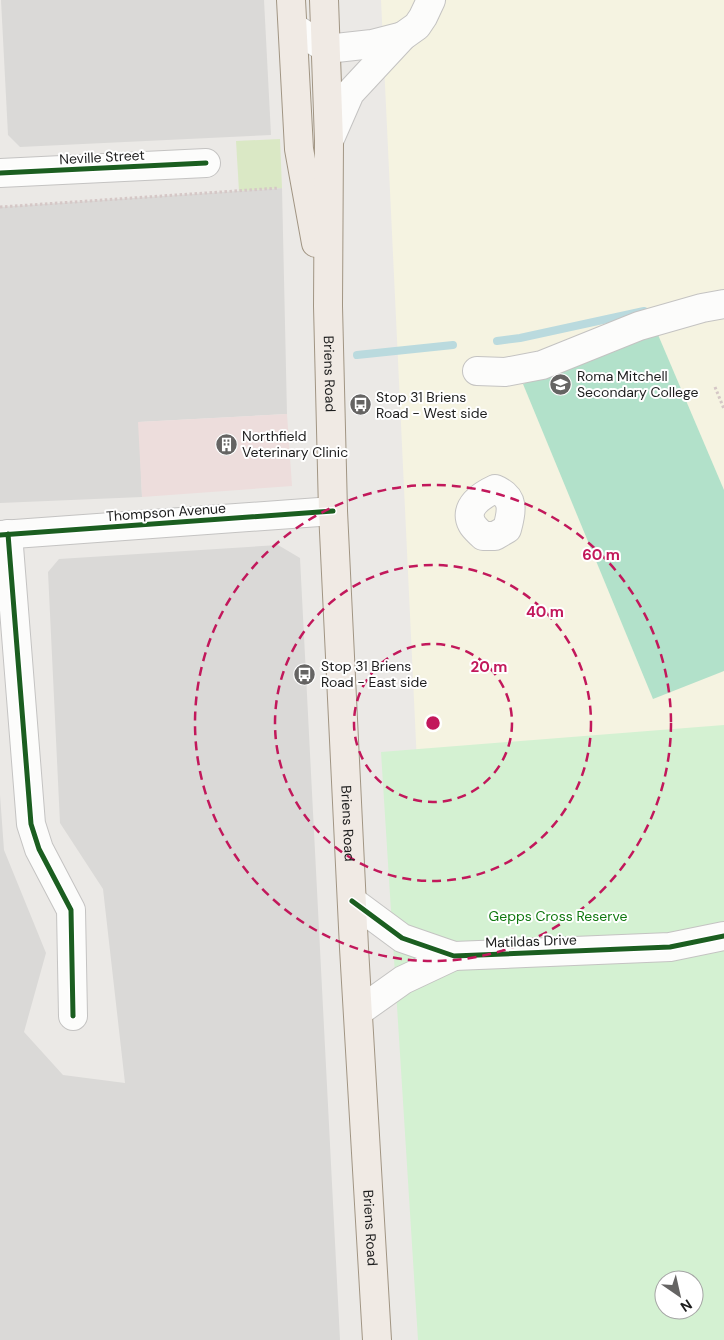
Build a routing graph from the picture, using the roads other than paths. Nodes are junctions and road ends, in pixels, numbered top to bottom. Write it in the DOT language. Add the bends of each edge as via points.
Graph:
graph roads {
  1 [pos="324,0"];
  2 [pos="431,0"];
  3 [pos="292,13"];
  4 [pos="403,36"];
  5 [pos="327,49"];
  6 [pos="329,140"];
  7 [pos="206,163"];
  8 [pos="0,173"];
  9 [pos="724,304"];
  10 [pos="328,306"];
  11 [pos="477,371"];
  12 [pos="333,511"];
  13 [pos="4,535"];
  14 [pos="352,901"];
  15 [pos="724,936"];
  16 [pos="454,956"];
  17 [pos="358,1012"];
  18 [pos="73,1016"];
  19 [pos="378,1340"];
  1 -- 5 [label="main road, Briens Road"];
  2 -- 4 [label="street" via="417,26"];
  3 -- 5 [label="street"];
  3 -- 10 [label="main road, Briens Road" via="299,149"];
  4 -- 5 [label="street" via="372,44"];
  4 -- 6 [label="street" via="350,93"];
  5 -- 6 [label="main road, Briens Road"];
  6 -- 10 [label="main road, Briens Road"];
  7 -- 8 [label="street, Neville Street"];
  9 -- 11 [label="street" via="639,326 542,365 505,372"];
  10 -- 12 [label="main road, Briens Road"];
  12 -- 13 [label="street, Thompson Avenue"];
  12 -- 14 [label="main road, Briens Road"];
  13 -- 18 [label="street" via="31,824 39,849 71,910"];
  14 -- 16 [label="street, Matildas Drive" via="402,938"];
  14 -- 17 [label="main road, Briens Road"];
  15 -- 16 [label="street, Matildas Drive" via="670,947"];
  16 -- 17 [label="street" via="403,980"];
  17 -- 19 [label="main road, Briens Road"];
}
